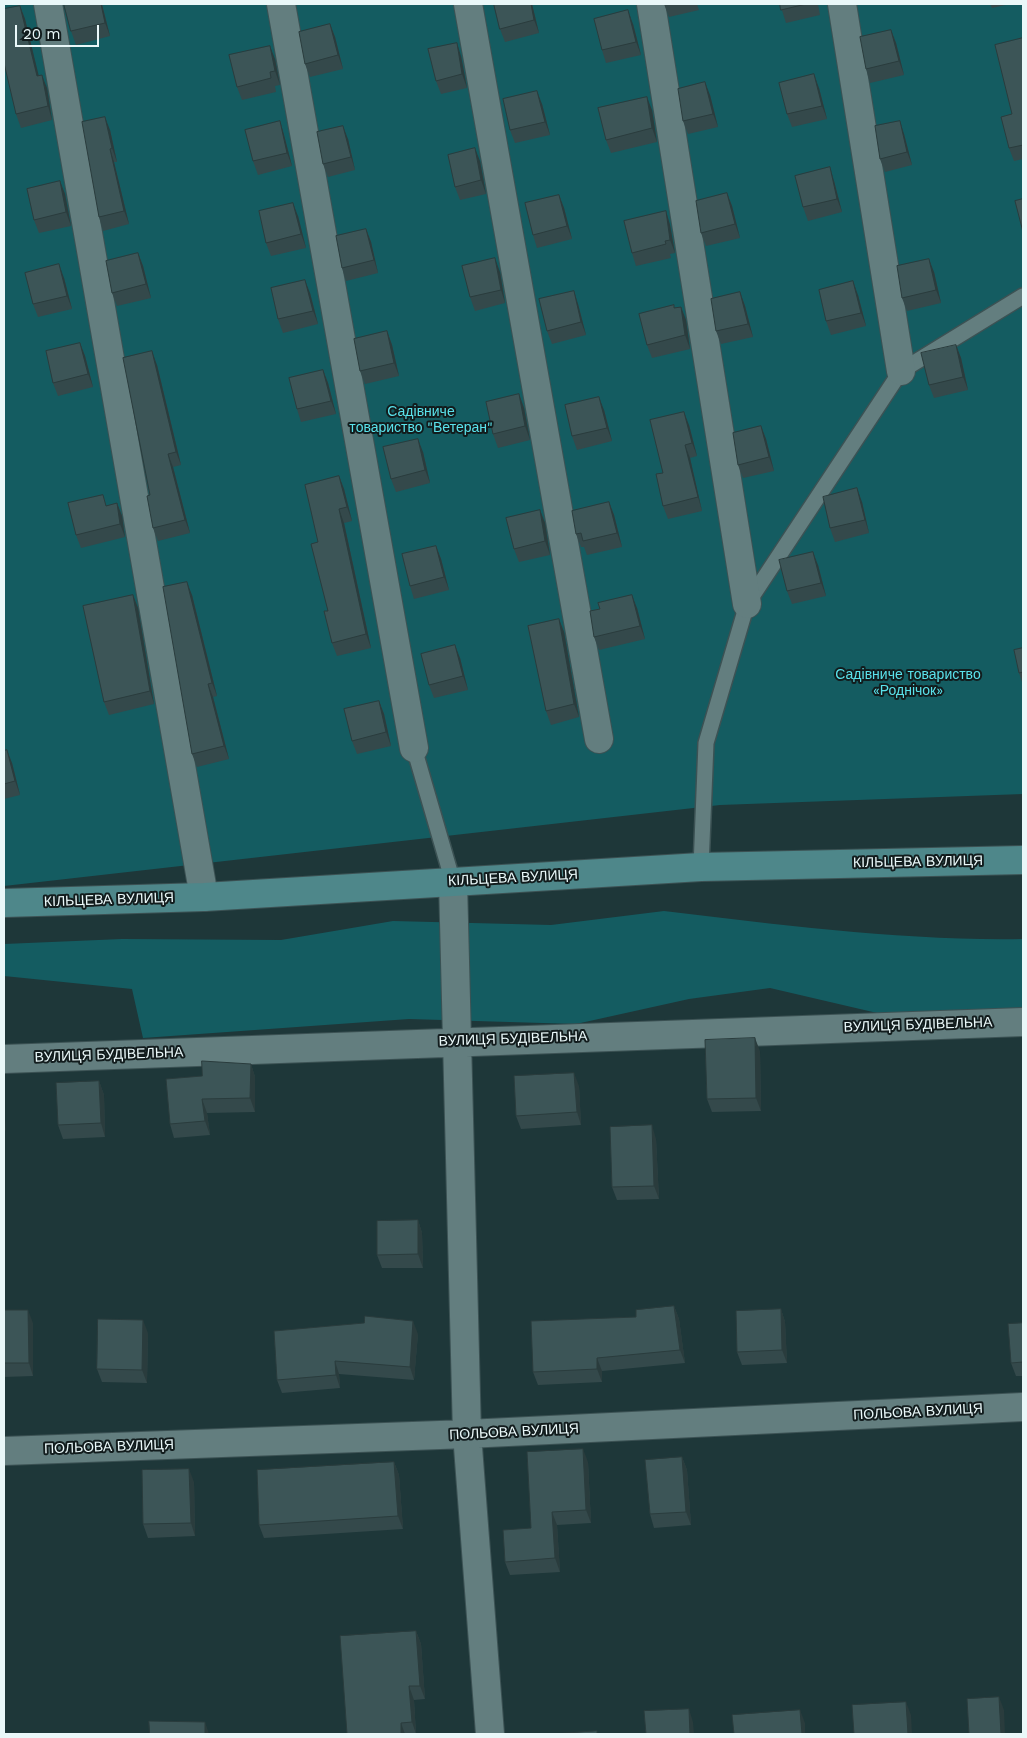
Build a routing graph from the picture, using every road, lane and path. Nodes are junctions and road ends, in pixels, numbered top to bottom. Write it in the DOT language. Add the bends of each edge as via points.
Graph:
graph roads {
  1 [pos="48,4"];
  2 [pos="281,4"];
  3 [pos="468,4"];
  4 [pos="651,4"];
  5 [pos="842,4"];
  6 [pos="1023,296"];
  7 [pos="901,371"];
  8 [pos="747,604"];
  9 [pos="599,739"];
  10 [pos="414,748"];
  11 [pos="1023,860"];
  12 [pos="700,867"];
  13 [pos="453,882"];
  14 [pos="204,896"];
  15 [pos="4,903"];
  16 [pos="1023,1022"];
  17 [pos="457,1042"];
  18 [pos="4,1059"];
  19 [pos="1023,1407"];
  20 [pos="468,1434"];
  21 [pos="4,1451"];
  22 [pos="490,1734"];
  1 -- 14 [label="street"];
  2 -- 10 [label="street"];
  3 -- 9 [label="street"];
  4 -- 8 [label="street"];
  5 -- 7 [label="street"];
  6 -- 7 [label="lane"];
  7 -- 8 [label="lane"];
  8 -- 12 [label="lane" via="706,743"];
  10 -- 13 [label="lane"];
  11 -- 12 [label="main road, КІЛЬЦЕВА ВУЛИЦЯ"];
  12 -- 13 [label="main road, КІЛЬЦЕВА ВУЛИЦЯ"];
  13 -- 14 [label="main road, КІЛЬЦЕВА ВУЛИЦЯ"];
  13 -- 17 [label="street"];
  14 -- 15 [label="main road, КІЛЬЦЕВА ВУЛИЦЯ"];
  16 -- 17 [label="street, ВУЛИЦЯ БУДІВЕЛЬНА"];
  17 -- 18 [label="street, ВУЛИЦЯ БУДІВЕЛЬНА"];
  17 -- 20 [label="street"];
  19 -- 20 [label="street, ПОЛЬОВА ВУЛИЦЯ"];
  20 -- 21 [label="street, ПОЛЬОВА ВУЛИЦЯ"];
  20 -- 22 [label="street"];
}
